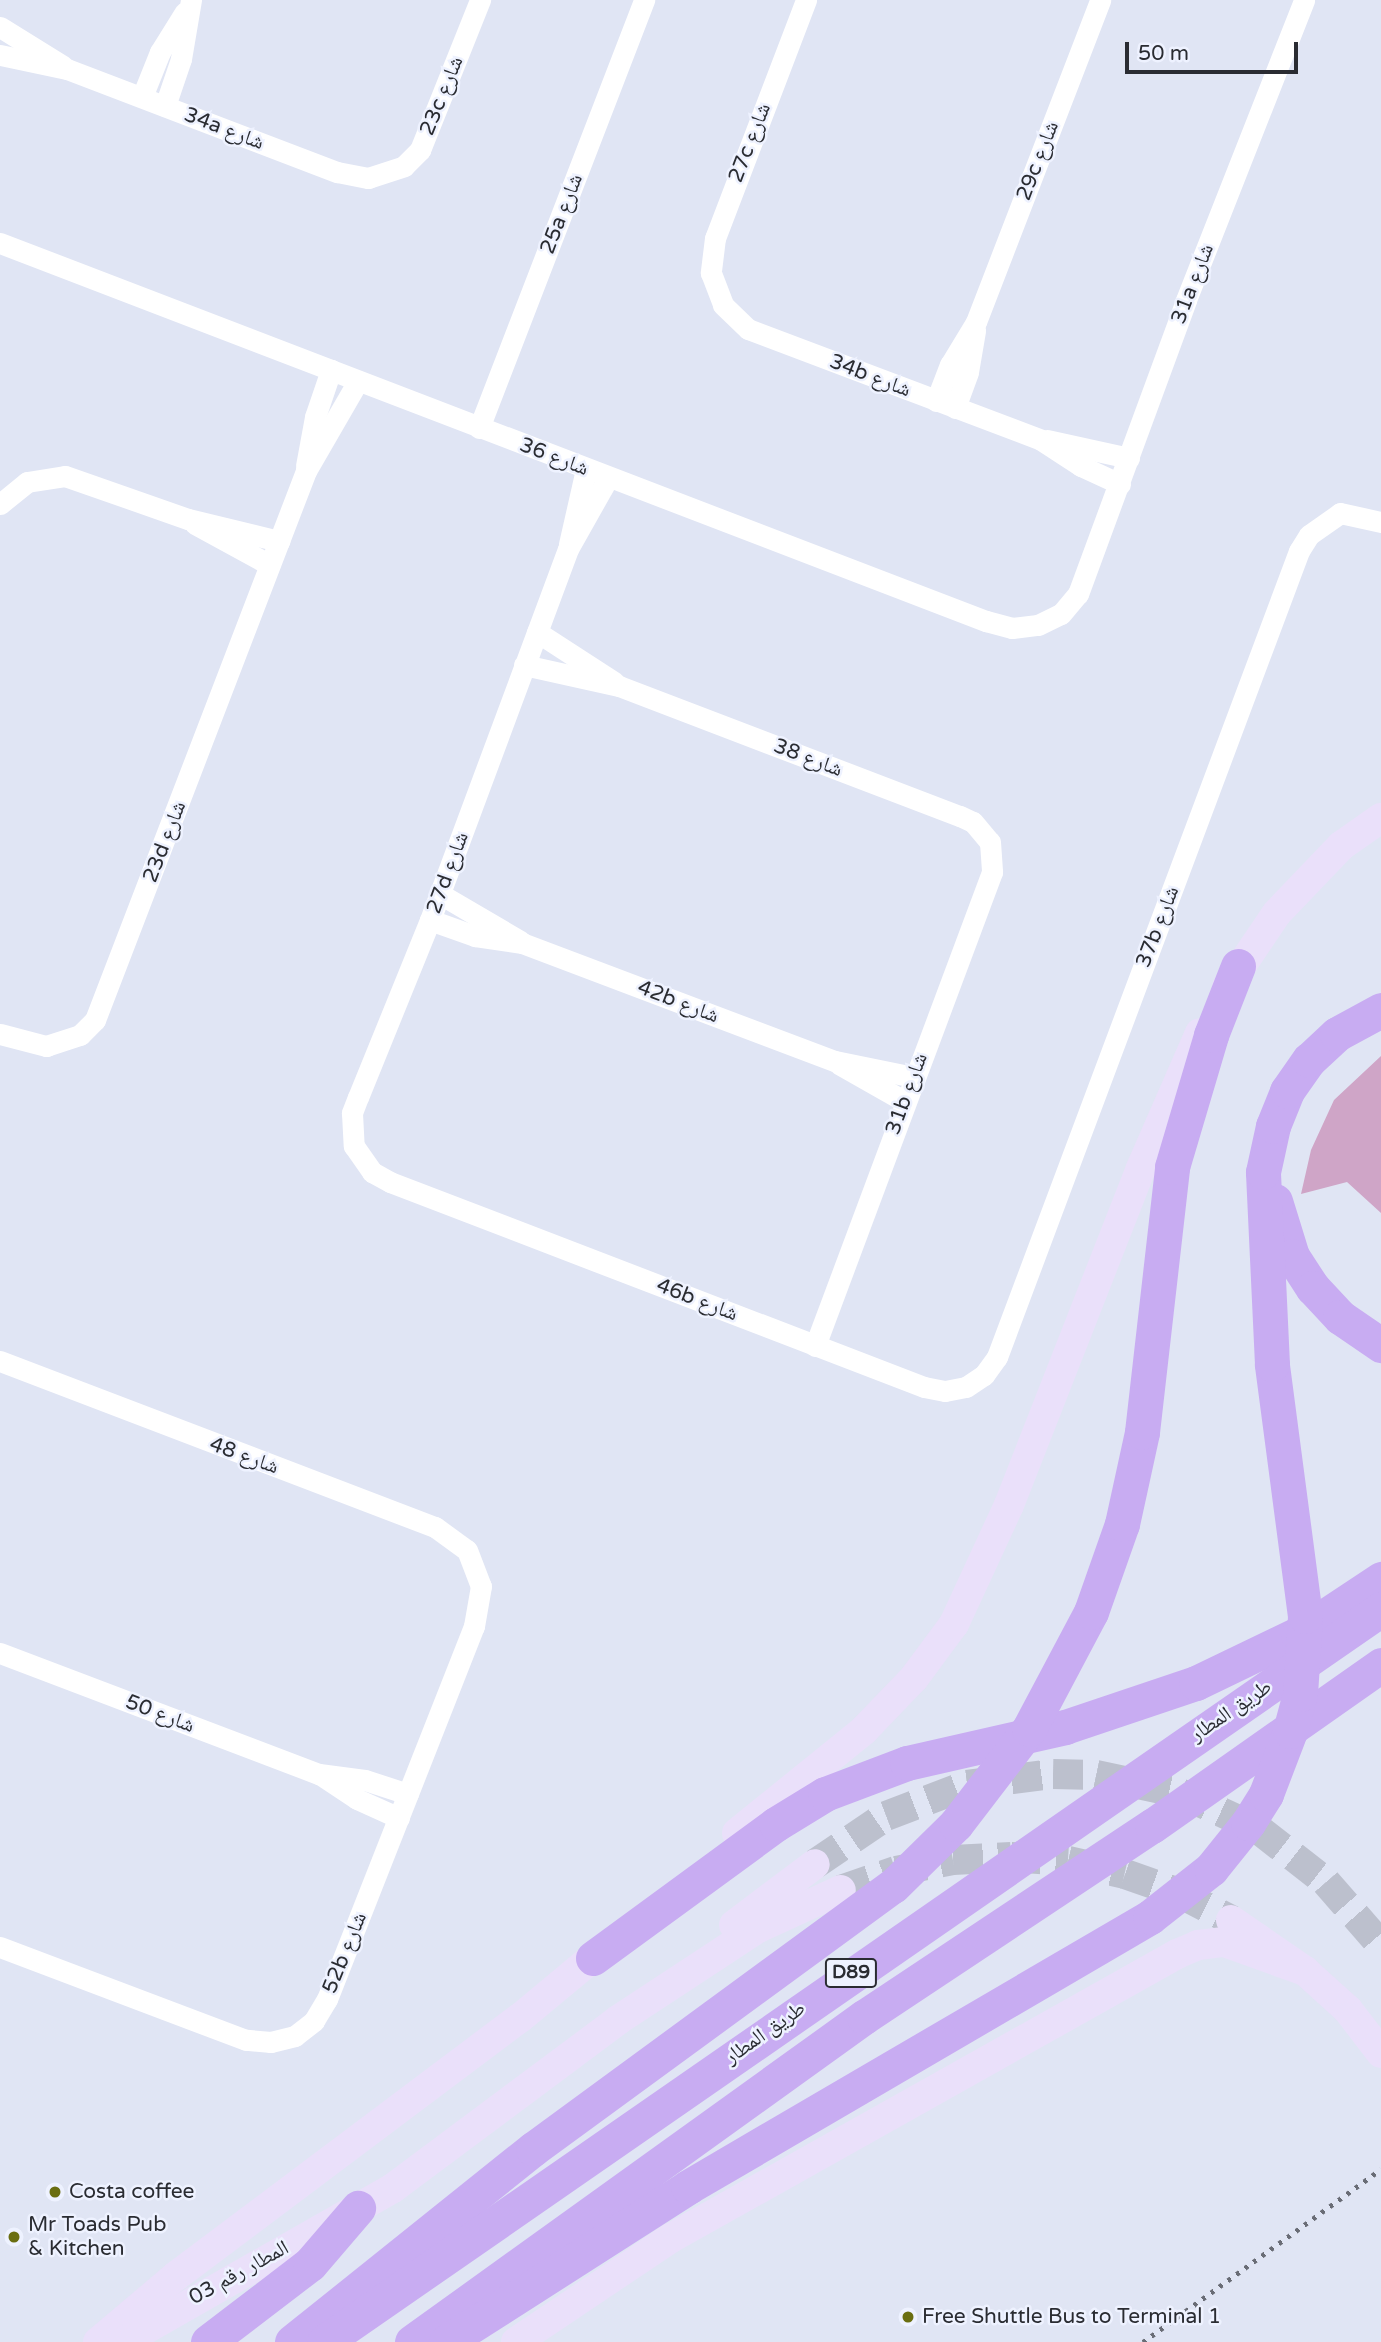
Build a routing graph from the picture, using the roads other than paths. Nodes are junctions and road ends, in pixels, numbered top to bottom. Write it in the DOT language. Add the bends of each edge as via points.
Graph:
graph roads {
  1 [pos="480,0"];
  2 [pos="644,0"];
  3 [pos="806,0"];
  4 [pos="1100,0"];
  5 [pos="1304,0"];
  6 [pos="190,4"];
  7 [pos="0,27"];
  8 [pos="0,55"];
  9 [pos="67,69"];
  10 [pos="142,97"];
  11 [pos="165,106"];
  12 [pos="384,176"];
  13 [pos="0,243"];
  14 [pos="715,290"];
  15 [pos="331,370"];
  16 [pos="358,381"];
  17 [pos="946,404"];
  18 [pos="479,428"];
  19 [pos="1041,440"];
  20 [pos="1129,458"];
  21 [pos="586,469"];
  22 [pos="306,471"];
  23 [pos="608,478"];
  24 [pos="1119,484"];
  25 [pos="0,504"];
  26 [pos="188,519"];
  27 [pos="1381,522"];
  28 [pos="279,541"];
  29 [pos="568,550"];
  30 [pos="270,565"];
  31 [pos="1088,570"];
  32 [pos="537,632"];
  33 [pos="524,665"];
  34 [pos="619,686"];
  35 [pos="1381,818"];
  36 [pos="990,842"];
  37 [pos="440,894"];
  38 [pos="430,920"];
  39 [pos="522,943"];
  40 [pos="1238,966"];
  41 [pos="1381,1010"];
  42 [pos="0,1034"];
  43 [pos="835,1061"];
  44 [pos="913,1077"];
  45 [pos="904,1101"];
  46 [pos="1273,1126"];
  47 [pos="390,1182"];
  48 [pos="1381,1345"];
  49 [pos="815,1346"];
  50 [pos="997,1357"];
  51 [pos="0,1361"];
  52 [pos="476,1566"];
  53 [pos="1381,1579"];
  54 [pos="1381,1609"];
  55 [pos="0,1653"];
  56 [pos="1381,1665"];
  57 [pos="319,1774"];
  58 [pos="408,1794"];
  59 [pos="399,1818"];
  60 [pos="815,1864"];
  61 [pos="841,1890"];
  62 [pos="1231,1920"];
  63 [pos="0,1948"];
  64 [pos="593,1958"];
  65 [pos="1305,1971"];
  66 [pos="618,2021"];
  67 [pos="1381,2053"];
  68 [pos="358,2208"];
  69 [pos="98,2342"];
  70 [pos="122,2342"];
  71 [pos="208,2342"];
  72 [pos="292,2342"];
  73 [pos="324,2342"];
  74 [pos="412,2342"];
  75 [pos="446,2342"];
  76 [pos="516,2342"];
  1 -- 12 [label="street, 23c شارع" via="420,150 404,166"];
  2 -- 18 [label="street, 25a شارع"];
  3 -- 14 [label="street, 27c شارع" via="715,238"];
  4 -- 17 [label="street, 29c شارع" via="976,322 950,365"];
  5 -- 20 [label="street, 31a شارع"];
  6 -- 10 [label="street" via="160,52"];
  6 -- 11 [label="street" via="181,59"];
  7 -- 9 [label="street, 34a شارع"];
  8 -- 9 [label="street, 34a شارع"];
  9 -- 10 [label="street, 34a شارع"];
  10 -- 11 [label="street, 34a شارع"];
  11 -- 12 [label="street, 34a شارع" via="337,173"];
  13 -- 15 [label="street, شارع 36"];
  14 -- 17 [label="street, 34b شارع" via="734,318 748,328"];
  15 -- 16 [label="street, شارع 36"];
  15 -- 22 [label="street, 23d شارع" via="315,417"];
  16 -- 18 [label="street, شارع 36"];
  16 -- 22 [label="street, 23d شارع"];
  17 -- 19 [label="street, 34b شارع"];
  18 -- 21 [label="street, شارع 36"];
  19 -- 20 [label="street" via="1088,446"];
  19 -- 24 [label="street"];
  20 -- 24 [label="street, 31a شارع"];
  21 -- 23 [label="street, شارع 36"];
  21 -- 29 [label="street, 27d شارع"];
  22 -- 28 [label="street, 23d شارع"];
  23 -- 29 [label="street, 27d شارع"];
  23 -- 31 [label="street, شارع 36" via="1012,628 1038,625 1061,614 1078,594"];
  24 -- 31 [label="street, 31a شارع"];
  25 -- 26 [label="street" via="27,482 65,475"];
  26 -- 28 [label="street"];
  26 -- 30 [label="street"];
  27 -- 50 [label="street, 37b شارع" via="1340,513 1309,535 1299,551"];
  28 -- 30 [label="street, 23d شارع"];
  29 -- 32 [label="street, 27d شارع"];
  30 -- 42 [label="street, 23d شارع" via="95,1020 80,1035 46,1046"];
  32 -- 33 [label="street, 27d شارع"];
  32 -- 34 [label="street, شارع 38"];
  33 -- 34 [label="street, شارع 38"];
  33 -- 37 [label="street, 27d شارع"];
  34 -- 36 [label="street, شارع 38" via="973,822"];
  35 -- 40 [label="main road" via="1341,846 1277,913"];
  36 -- 44 [label="street, 31b شارع" via="992,872"];
  37 -- 38 [label="street, 27d شارع"];
  37 -- 39 [label="street, 42b شارع"];
  38 -- 39 [label="street, 42b شارع" via="475,936"];
  38 -- 47 [label="street, 27d شارع" via="352,1113 354,1146 360,1160"];
  39 -- 43 [label="street, 42b شارع"];
  40 -- 64 [label="main road" via="1192,1048 1166,1107 1009,1506 954,1624 914,1678 864,1730"];
  40 -- 72 [label="highway" via="1211,1035 1172,1167 1142,1432 1125,1513 1091,1612 1051,1692 1004,1764 929,1853 864,1909 544,2141"];
  41 -- 46 [label="highway" via="1337,1034 1309,1060 1287,1091"];
  43 -- 44 [label="street, 42b شارع"];
  43 -- 45 [label="street, 42b شارع"];
  44 -- 45 [label="street, 31b شارع"];
  45 -- 49 [label="street, 31b شارع"];
  46 -- 48 [label="highway" via="1273,1193 1292,1256 1339,1317"];
  46 -- 75 [label="highway" via="1263,1172 1262,1221 1272,1364 1305,1616 1300,1694 1266,1794 1228,1850 1171,1903 638,2218"];
  47 -- 49 [label="street, 46b شارع"];
  49 -- 50 [label="street, 46b شارع" via="945,1391 975,1381"];
  51 -- 52 [label="street, شارع 48" via="435,1527 453,1536"];
  52 -- 58 [label="street, 52b شارع" via="481,1586 474,1626"];
  53 -- 64 [label="highway" via="1298,1634 1185,1688 1065,1727 907,1763 825,1794 776,1824"];
  54 -- 73 [label="highway, طريق المطار / D89"];
  55 -- 57 [label="street, شارع 50"];
  56 -- 74 [label="highway, D89" via="1152,1826 864,2017"];
  57 -- 58 [label="street" via="365,1780"];
  57 -- 59 [label="street" via="357,1799"];
  58 -- 59 [label="street, 52b شارع"];
  59 -- 63 [label="street, 52b شارع" via="327,1999 314,2021 295,2036 271,2042 246,2040"];
  60 -- 66 [label="main road"];
  61 -- 66 [label="main road" via="758,1928"];
  62 -- 65 [label="main road"];
  64 -- 69 [label="main road" via="381,2125 176,2276"];
  65 -- 67 [label="main road" via="1348,2010"];
  65 -- 76 [label="main road" via="1224,1942 1198,1945 1177,1954 670,2238"];
  66 -- 68 [label="main road, المطار رقم 03" via="421,2170"];
  68 -- 70 [label="main road, المطار رقم 03"];
  68 -- 71 [label="highway" via="310,2264"];
}
